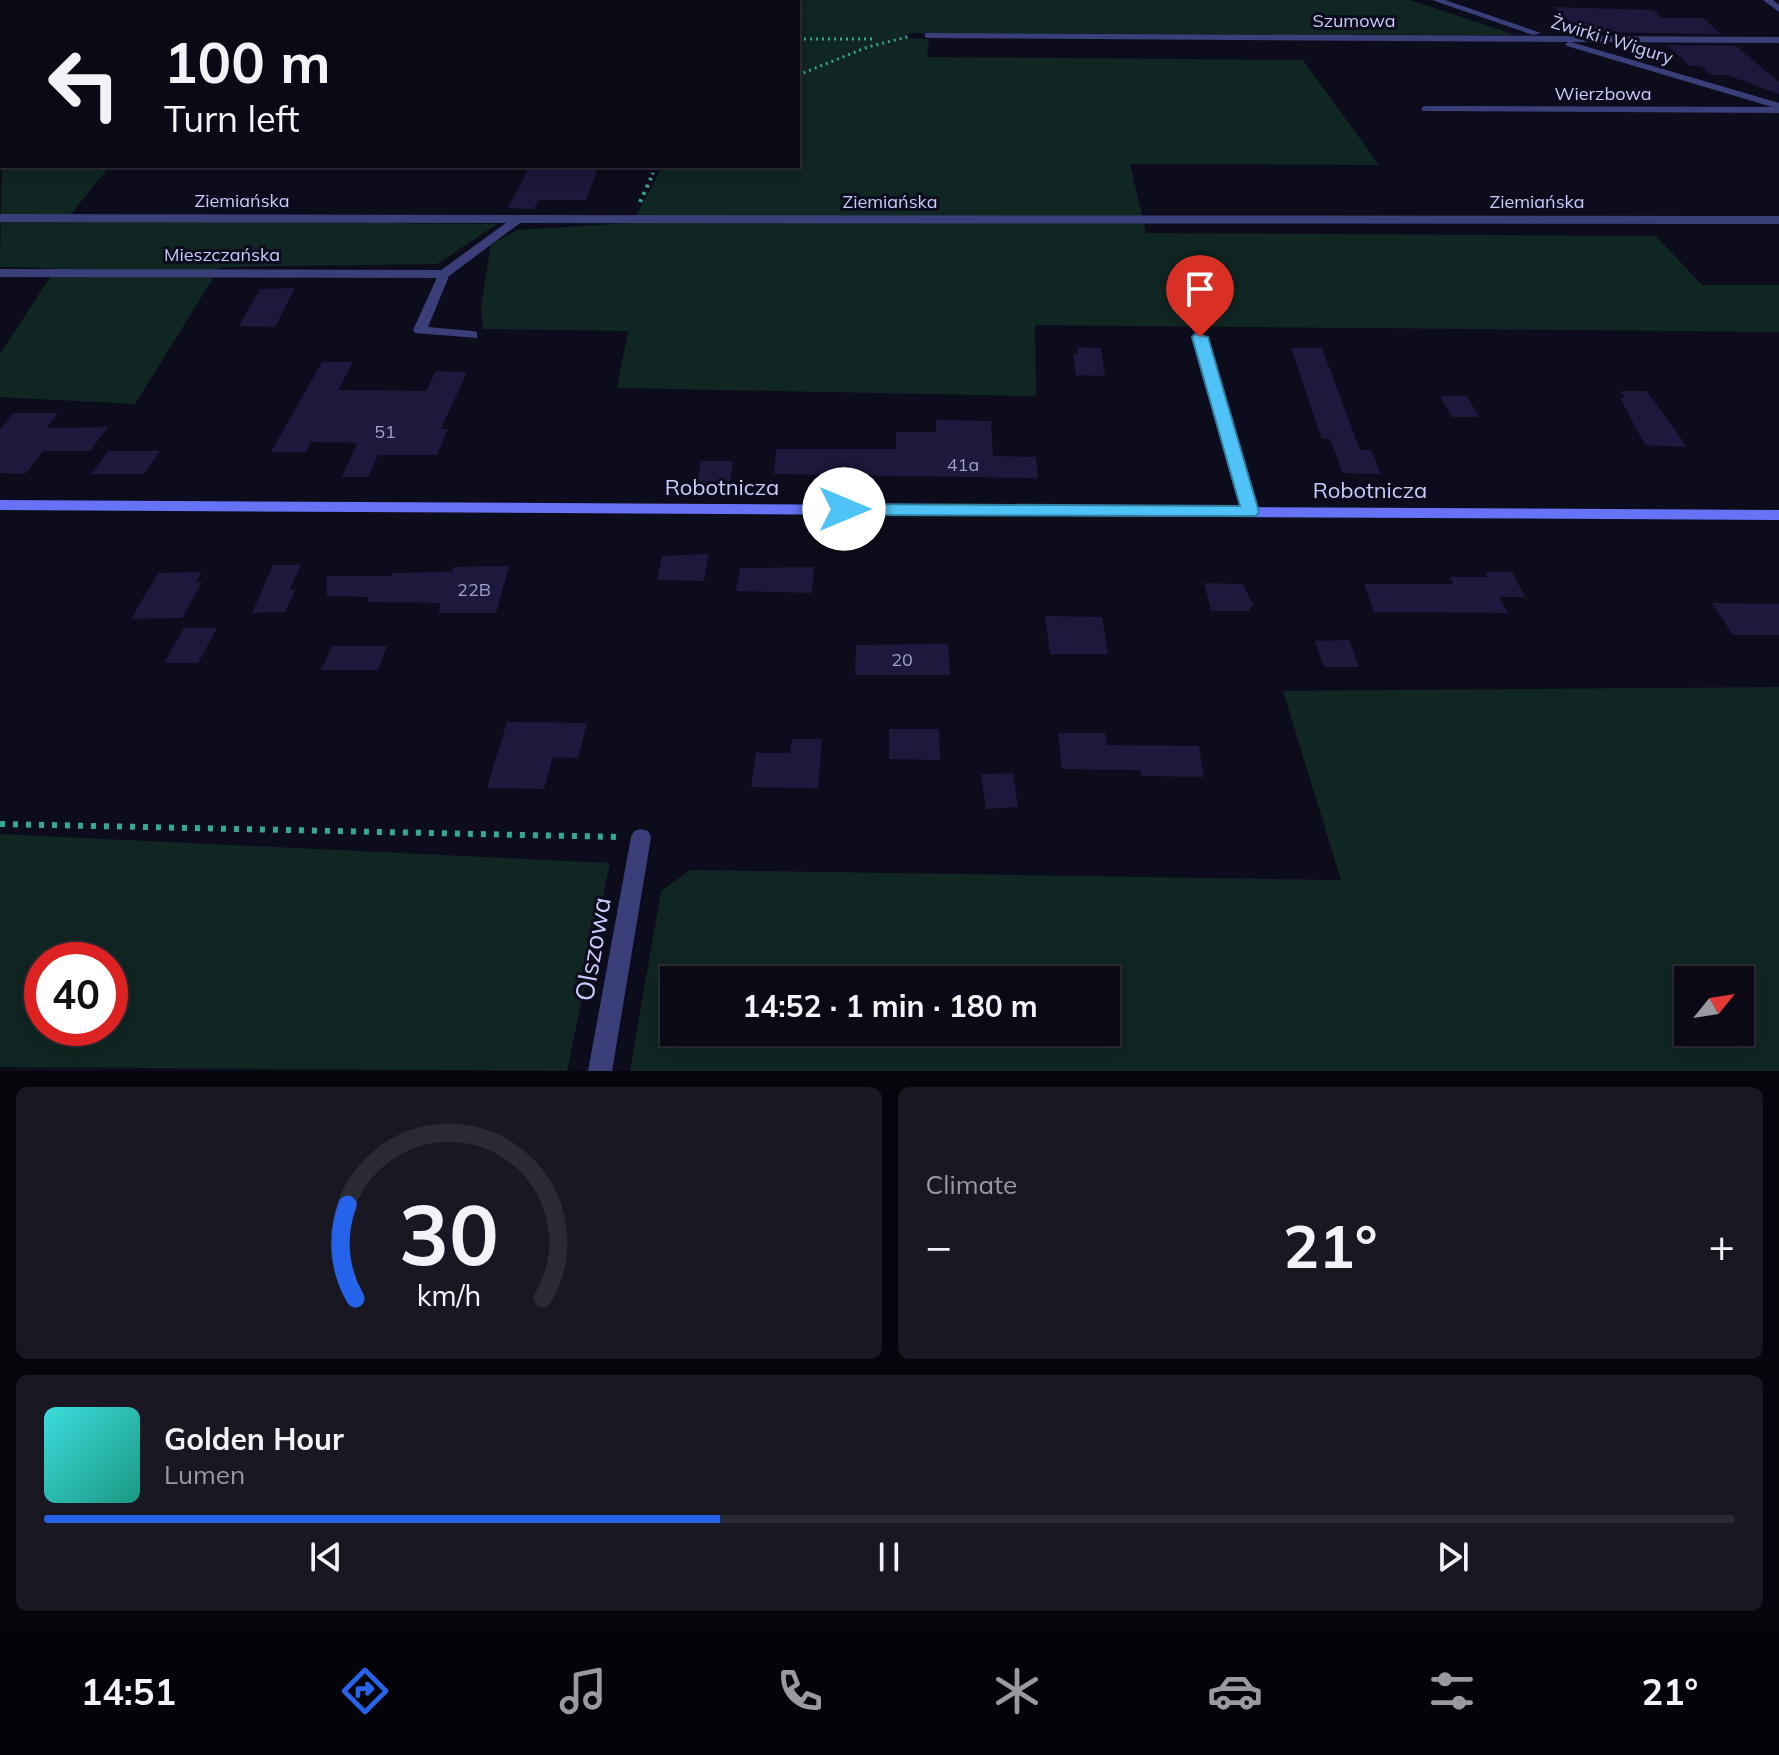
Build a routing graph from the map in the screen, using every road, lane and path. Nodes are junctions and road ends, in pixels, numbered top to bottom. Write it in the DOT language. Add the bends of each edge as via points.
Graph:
graph roads {
  1 [pos="1436,0"];
  2 [pos="1767,0"];
  3 [pos="1779,9"];
  4 [pos="928,35"];
  5 [pos="1550,38"];
  6 [pos="800,39"];
  7 [pos="885,39"];
  8 [pos="1779,40"];
  9 [pos="800,74"];
  10 [pos="1779,108"];
  11 [pos="1426,109"];
  12 [pos="654,168"];
  13 [pos="0,218"];
  14 [pos="517,219"];
  15 [pos="632,219"];
  16 [pos="1779,220"];
  17 [pos="0,273"];
  18 [pos="444,274"];
  19 [pos="472,335"];
  20 [pos="1200,337"];
  21 [pos="0,505"];
  22 [pos="1250,512"];
  23 [pos="1779,515"];
  24 [pos="0,824"];
  25 [pos="641,837"];
  26 [pos="600,1071"];
  1 -- 5 [label="street, Żwirki i Wigury"];
  2 -- 3 [label="street"];
  4 -- 5 [label="street, Szumowa"];
  4 -- 7 [label="path"];
  5 -- 8 [label="street, Szumowa"];
  5 -- 10 [label="street, Żwirki i Wigury"];
  6 -- 7 [label="path"];
  7 -- 9 [label="path"];
  10 -- 11 [label="street, Wierzbowa"];
  12 -- 15 [label="path"];
  13 -- 14 [label="street, Ziemiańska"];
  14 -- 15 [label="street, Ziemiańska"];
  14 -- 18 [label="street"];
  15 -- 16 [label="street, Ziemiańska"];
  17 -- 18 [label="street, Mieszczańska"];
  18 -- 19 [label="street" via="420,330"];
  20 -- 22 [label="street"];
  21 -- 22 [label="street, Robotnicza"];
  22 -- 23 [label="street, Robotnicza"];
  24 -- 25 [label="path"];
  25 -- 26 [label="street, Olszowa"];
}
